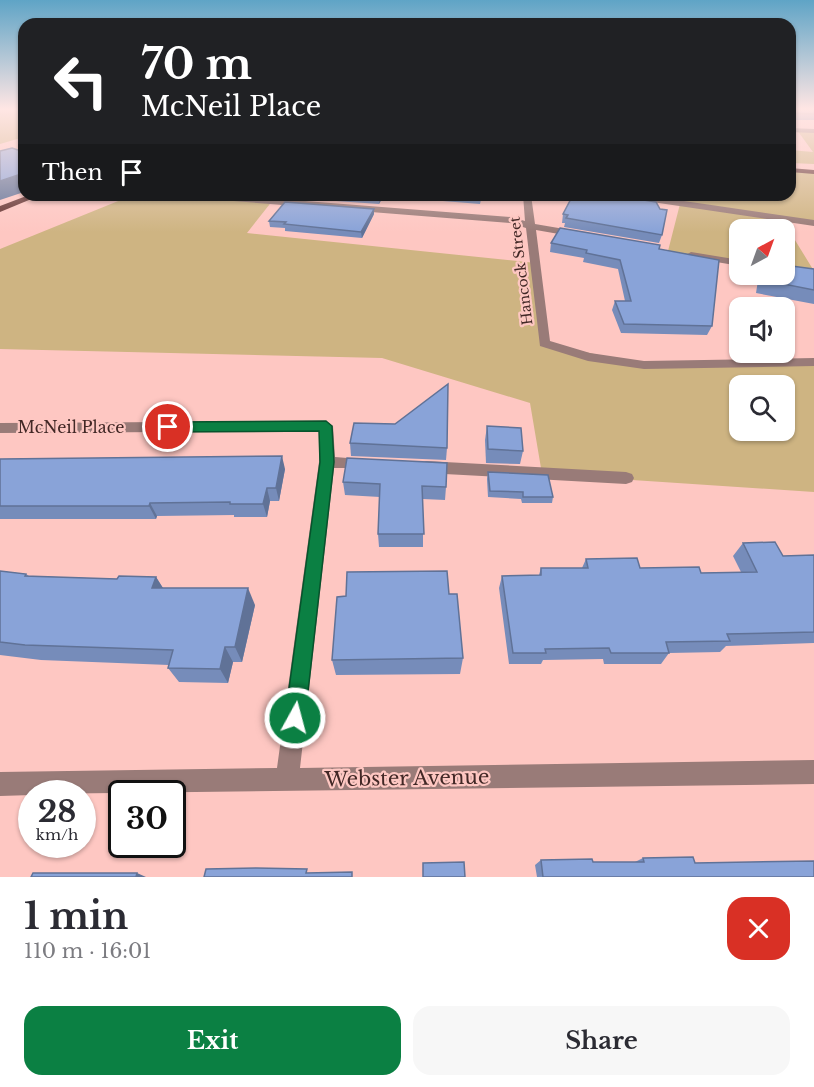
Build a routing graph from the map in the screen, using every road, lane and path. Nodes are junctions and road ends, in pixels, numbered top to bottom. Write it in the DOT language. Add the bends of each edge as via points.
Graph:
graph roads {
  1 [pos="796,163"];
  2 [pos="814,164"];
  3 [pos="796,170"];
  4 [pos="814,172"];
  5 [pos="22,201"];
  6 [pos="271,201"];
  7 [pos="528,201"];
  8 [pos="666,201"];
  9 [pos="0,209"];
  10 [pos="814,223"];
  11 [pos="530,226"];
  12 [pos="588,236"];
  13 [pos="678,253"];
  14 [pos="729,261"];
  15 [pos="814,362"];
  16 [pos="0,428"];
  17 [pos="327,462"];
  18 [pos="387,465"];
  19 [pos="410,466"];
  20 [pos="626,478"];
  21 [pos="814,772"];
  22 [pos="287,780"];
  23 [pos="0,784"];
  1 -- 2 [label="main road"];
  3 -- 4 [label="main road"];
  5 -- 9 [label="main road"];
  6 -- 11 [label="street" via="512,220"];
  7 -- 11 [label="street, Hancock Street"];
  8 -- 10 [label="street"];
  11 -- 12 [label="street"];
  11 -- 15 [label="street, Hancock Street" via="544,343 588,357 644,364"];
  13 -- 14 [label="street"];
  16 -- 17 [label="street, McNeil Place" via="326,426"];
  17 -- 18 [label="street"];
  17 -- 22 [label="street, McNeil Place"];
  19 -- 20 [label="street"];
  21 -- 22 [label="street, Webster Avenue"];
  22 -- 23 [label="street, Webster Avenue"];
}
